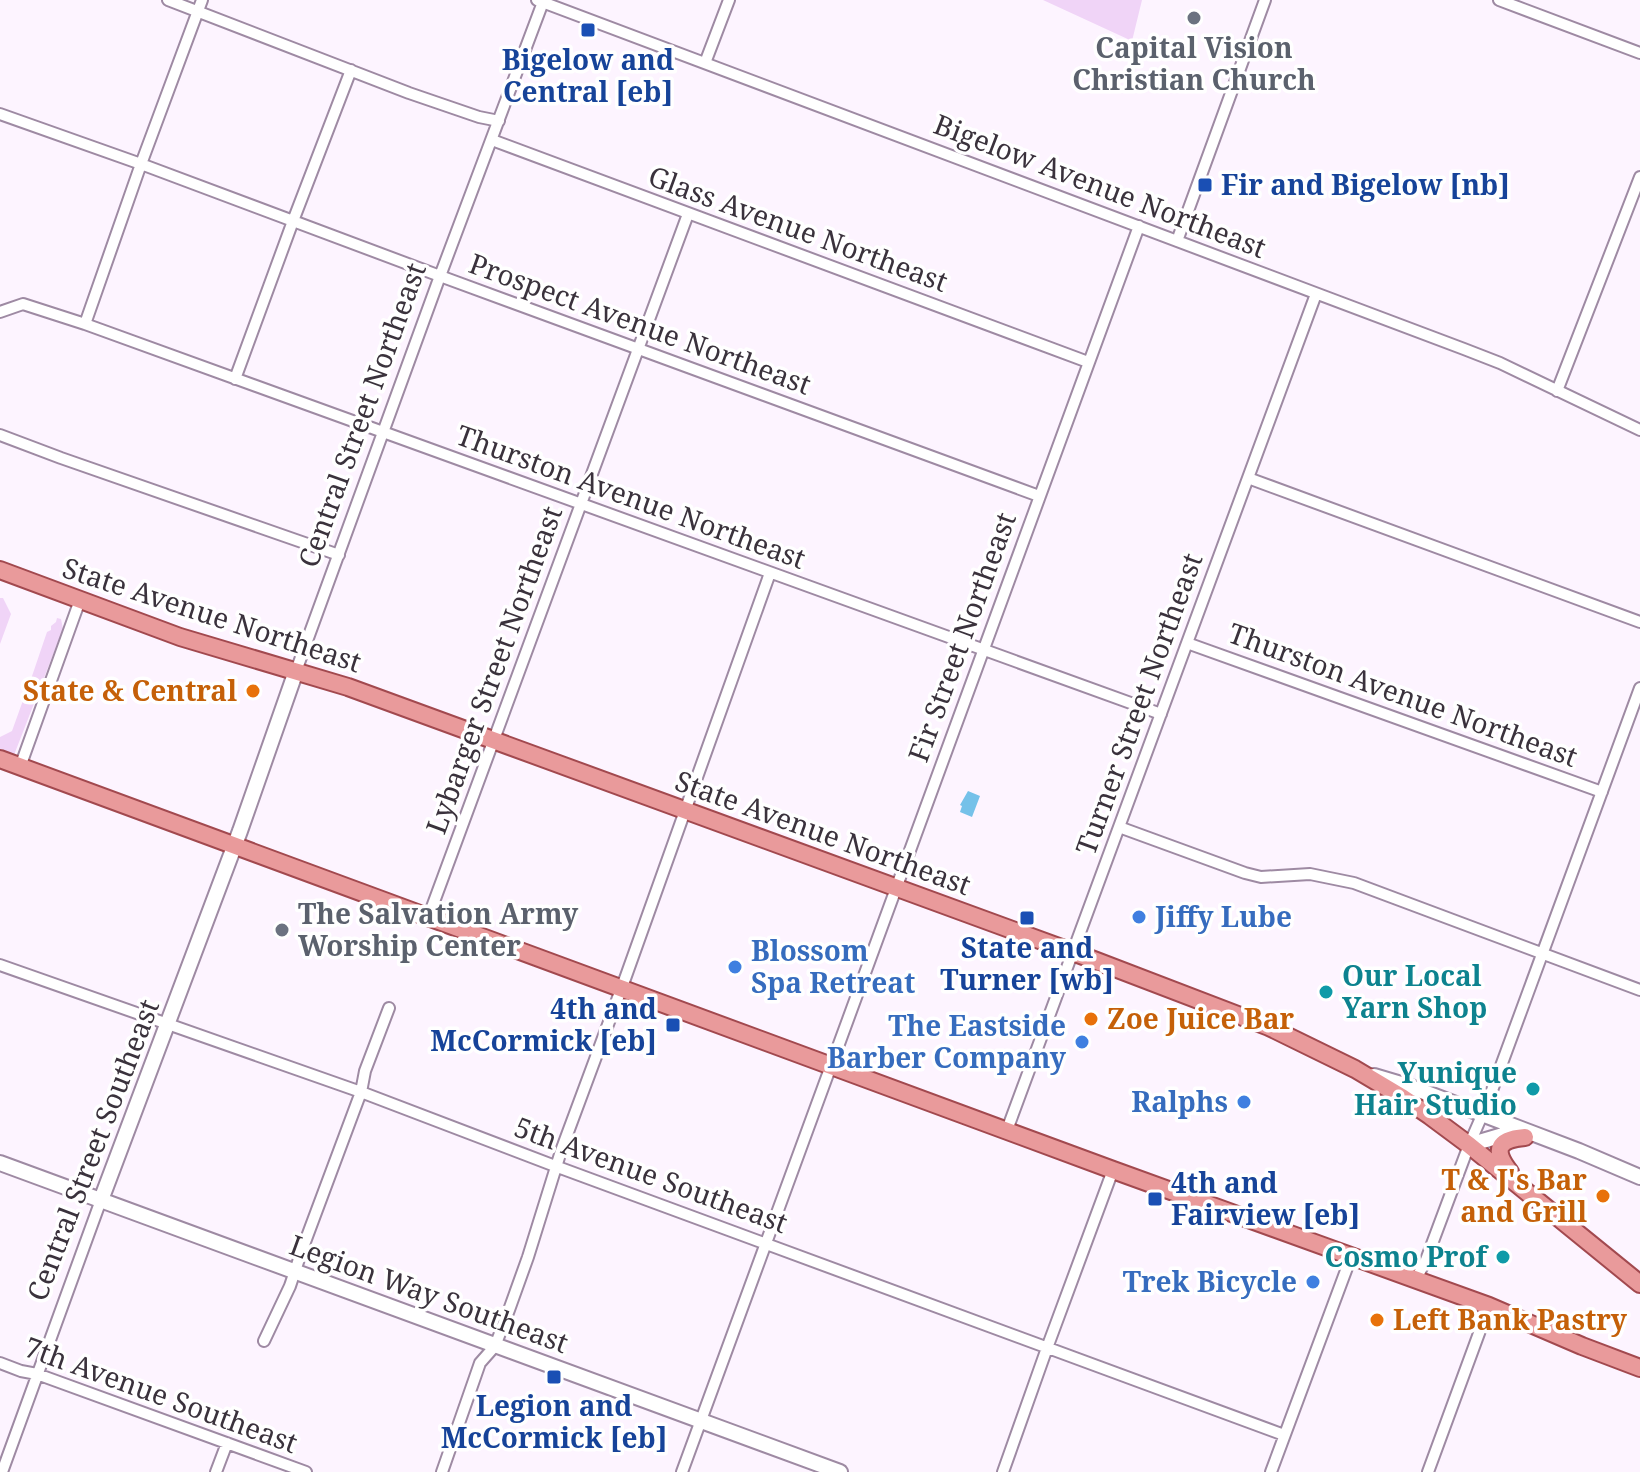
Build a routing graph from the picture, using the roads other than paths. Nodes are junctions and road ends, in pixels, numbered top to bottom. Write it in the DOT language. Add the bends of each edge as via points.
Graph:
graph roads {
  1 [pos="168,0"];
  2 [pos="729,0"];
  3 [pos="1265,0"];
  4 [pos="1499,0"];
  5 [pos="540,1"];
  6 [pos="199,6"];
  7 [pos="1640,53"];
  8 [pos="705,63"];
  9 [pos="351,70"];
  10 [pos="0,114"];
  11 [pos="499,121"];
  12 [pos="492,140"];
  13 [pos="141,164"];
  14 [pos="1640,177"];
  15 [pos="688,214"];
  16 [pos="293,221"];
  17 [pos="1139,226"];
  18 [pos="1177,241"];
  19 [pos="440,276"];
  20 [pos="1316,294"];
  21 [pos="0,312"];
  22 [pos="85,324"];
  23 [pos="638,349"];
  24 [pos="1088,362"];
  25 [pos="235,379"];
  26 [pos="1557,391"];
  27 [pos="1640,430"];
  28 [pos="384,432"];
  29 [pos="0,435"];
  30 [pos="1248,478"];
  31 [pos="1039,496"];
  32 [pos="581,504"];
  33 [pos="339,555"];
  34 [pos="0,570"];
  35 [pos="770,573"];
  36 [pos="80,600"];
  37 [pos="1640,622"];
  38 [pos="1187,643"];
  39 [pos="982,650"];
  40 [pos="296,671"];
  41 [pos="1640,688"];
  42 [pos="1161,714"];
  43 [pos="494,740"];
  44 [pos="0,759"];
  45 [pos="20,767"];
  46 [pos="1602,792"];
  47 [pos="685,810"];
  48 [pos="1119,827"];
  49 [pos="234,846"];
  50 [pos="895,887"];
  51 [pos="428,918"];
  52 [pos="1073,952"];
  53 [pos="1542,954"];
  54 [pos="0,965"];
  55 [pos="621,989"];
  56 [pos="1640,990"];
  57 [pos="389,1008"];
  58 [pos="167,1024"];
  59 [pos="832,1065"];
  60 [pos="1355,1069"];
  61 [pos="361,1092"];
  62 [pos="1483,1115"];
  63 [pos="1007,1130"];
  64 [pos="1525,1137"];
  65 [pos="1469,1145"];
  66 [pos="0,1163"];
  67 [pos="555,1166"];
  68 [pos="1618,1169"];
  69 [pos="1113,1170"];
  70 [pos="1640,1177"];
  71 [pos="1535,1199"];
  72 [pos="101,1200"];
  73 [pos="766,1243"];
  74 [pos="1351,1257"];
  75 [pos="295,1272"];
  76 [pos="1416,1279"];
  77 [pos="1640,1284"];
  78 [pos="1489,1306"];
  79 [pos="264,1341"];
  80 [pos="495,1346"];
  81 [pos="1047,1348"];
  82 [pos="0,1363"];
  83 [pos="1640,1368"];
  84 [pos="37,1374"];
  85 [pos="701,1420"];
  86 [pos="1284,1435"];
  87 [pos="227,1443"];
  88 [pos="2,1472"];
  89 [pos="216,1472"];
  90 [pos="306,1472"];
  91 [pos="442,1472"];
  92 [pos="682,1472"];
  93 [pos="840,1472"];
  94 [pos="1003,1472"];
  95 [pos="1271,1472"];
  96 [pos="1428,1472"];
  1 -- 6 [label="street"];
  2 -- 8 [label="street"];
  3 -- 18 [label="street"];
  4 -- 7 [label="street"];
  5 -- 8 [label="street, Bigelow Avenue Northeast"];
  5 -- 11 [label="street, Central Street Northeast"];
  6 -- 9 [label="street" via="212,18"];
  6 -- 13 [label="street"];
  8 -- 17 [label="street, Bigelow Avenue Northeast"];
  9 -- 11 [label="street"];
  9 -- 16 [label="street"];
  10 -- 13 [label="street, Prospect Avenue Northeast"];
  11 -- 12 [label="street, Central Street Northeast"];
  12 -- 15 [label="street, Glass Avenue Northeast"];
  12 -- 19 [label="street, Central Street Northeast"];
  13 -- 16 [label="street, Prospect Avenue Northeast"];
  13 -- 22 [label="street"];
  14 -- 26 [label="street"];
  15 -- 23 [label="street, Lybarger Street Northeast"];
  15 -- 24 [label="street, Glass Avenue Northeast"];
  16 -- 19 [label="street, Prospect Avenue Northeast"];
  16 -- 25 [label="street"];
  17 -- 18 [label="street, Bigelow Avenue Northeast"];
  17 -- 24 [label="street, Fir Street Northeast"];
  18 -- 20 [label="street, Bigelow Avenue Northeast"];
  19 -- 23 [label="street, Prospect Avenue Northeast"];
  19 -- 28 [label="street, Central Street Northeast"];
  20 -- 26 [label="street, Bigelow Avenue Northeast" via="1500,363"];
  20 -- 30 [label="street, Turner Street Northeast"];
  21 -- 22 [label="street, Thurston Avenue Northeast" via="23,304"];
  22 -- 25 [label="street, Thurston Avenue Northeast"];
  23 -- 31 [label="street, Prospect Avenue Northeast"];
  23 -- 32 [label="street, Lybarger Street Northeast"];
  24 -- 31 [label="street, Fir Street Northeast"];
  25 -- 28 [label="street, Thurston Avenue Northeast"];
  26 -- 27 [label="street, Bigelow Avenue Northeast"];
  28 -- 32 [label="street, Thurston Avenue Northeast"];
  28 -- 33 [label="street, Central Street Northeast"];
  29 -- 33 [label="street"];
  30 -- 37 [label="street"];
  30 -- 38 [label="street, Turner Street Northeast"];
  31 -- 39 [label="street, Fir Street Northeast"];
  32 -- 35 [label="street, Thurston Avenue Northeast"];
  32 -- 43 [label="street, Lybarger Street Northeast"];
  33 -- 40 [label="street, Central Street Northeast"];
  34 -- 36 [label="main road, State Avenue Northeast"];
  35 -- 39 [label="street, Thurston Avenue Northeast"];
  35 -- 47 [label="street"];
  36 -- 40 [label="main road, State Avenue Northeast"];
  36 -- 45 [label="street"];
  38 -- 42 [label="street, Turner Street Northeast"];
  38 -- 46 [label="street, Thurston Avenue Northeast"];
  39 -- 42 [label="street, Thurston Avenue Northeast"];
  39 -- 50 [label="street, Fir Street Northeast"];
  40 -- 43 [label="main road, State Avenue Northeast"];
  40 -- 49 [label="street, Central Street Northeast"];
  41 -- 46 [label="street"];
  42 -- 48 [label="street, Turner Street Northeast"];
  43 -- 47 [label="main road, State Avenue Northeast"];
  43 -- 51 [label="street, Lybarger Street Northeast"];
  44 -- 45 [label="main road"];
  45 -- 49 [label="main road"];
  46 -- 53 [label="street"];
  47 -- 50 [label="main road, State Avenue Northeast"];
  47 -- 55 [label="street"];
  48 -- 52 [label="street, Turner Street Northeast"];
  48 -- 53 [label="street" via="1261,877 1310,874 1354,883"];
  49 -- 51 [label="main road"];
  49 -- 58 [label="street, Central Street Southeast"];
  50 -- 52 [label="main road, State Avenue Northeast"];
  50 -- 59 [label="street, Fir Street Northeast"];
  51 -- 55 [label="main road"];
  52 -- 60 [label="main road, State Avenue Northeast" via="1269,1027"];
  52 -- 63 [label="street, Turner Street Northeast"];
  53 -- 56 [label="street"];
  53 -- 62 [label="street"];
  54 -- 58 [label="street, 5th Avenue Southeast"];
  55 -- 59 [label="main road"];
  55 -- 67 [label="street"];
  57 -- 61 [label="street"];
  58 -- 61 [label="street, 5th Avenue Southeast"];
  58 -- 72 [label="street, Central Street Southeast"];
  59 -- 63 [label="main road"];
  59 -- 73 [label="street, Fir Street Northeast"];
  60 -- 62 [label="street, State Avenue Northeast"];
  60 -- 65 [label="main road"];
  61 -- 67 [label="street, 5th Avenue Southeast"];
  61 -- 75 [label="street"];
  62 -- 65 [label="street"];
  62 -- 68 [label="street, State Avenue Northeast"];
  63 -- 69 [label="main road"];
  64 -- 65 [label="street" via="1503,1135"];
  64 -- 68 [label="street, State Avenue Northeast"];
  64 -- 71 [label="main road" via="1504,1142 1499,1152"];
  65 -- 71 [label="main road"];
  65 -- 76 [label="street"];
  66 -- 72 [label="street, Legion Way Southeast"];
  67 -- 73 [label="street, 5th Avenue Southeast"];
  67 -- 80 [label="street"];
  68 -- 70 [label="street, State Avenue Northeast"];
  69 -- 74 [label="main road"];
  69 -- 81 [label="street"];
  71 -- 77 [label="main road"];
  72 -- 75 [label="street, Legion Way Southeast"];
  72 -- 84 [label="street, Central Street Southeast"];
  73 -- 81 [label="street, 5th Avenue Southeast"];
  73 -- 85 [label="street, Fir Street Northeast"];
  74 -- 76 [label="main road"];
  74 -- 86 [label="street"];
  75 -- 79 [label="street"];
  75 -- 80 [label="street, Legion Way Southeast"];
  76 -- 78 [label="main road"];
  78 -- 83 [label="main road"];
  78 -- 96 [label="street"];
  80 -- 85 [label="street, Legion Way Southeast"];
  80 -- 91 [label="street" via="480,1363"];
  81 -- 86 [label="street, 5th Avenue Southeast"];
  81 -- 94 [label="street"];
  82 -- 84 [label="street, 7th Avenue Southeast"];
  84 -- 87 [label="street, 7th Avenue Southeast"];
  84 -- 88 [label="street, Central Street Southeast"];
  85 -- 92 [label="street, Fir Street Northeast"];
  85 -- 93 [label="street, Legion Way Southeast"];
  86 -- 95 [label="street"];
  87 -- 89 [label="street"];
  87 -- 90 [label="street, 7th Avenue Southeast"];
}
